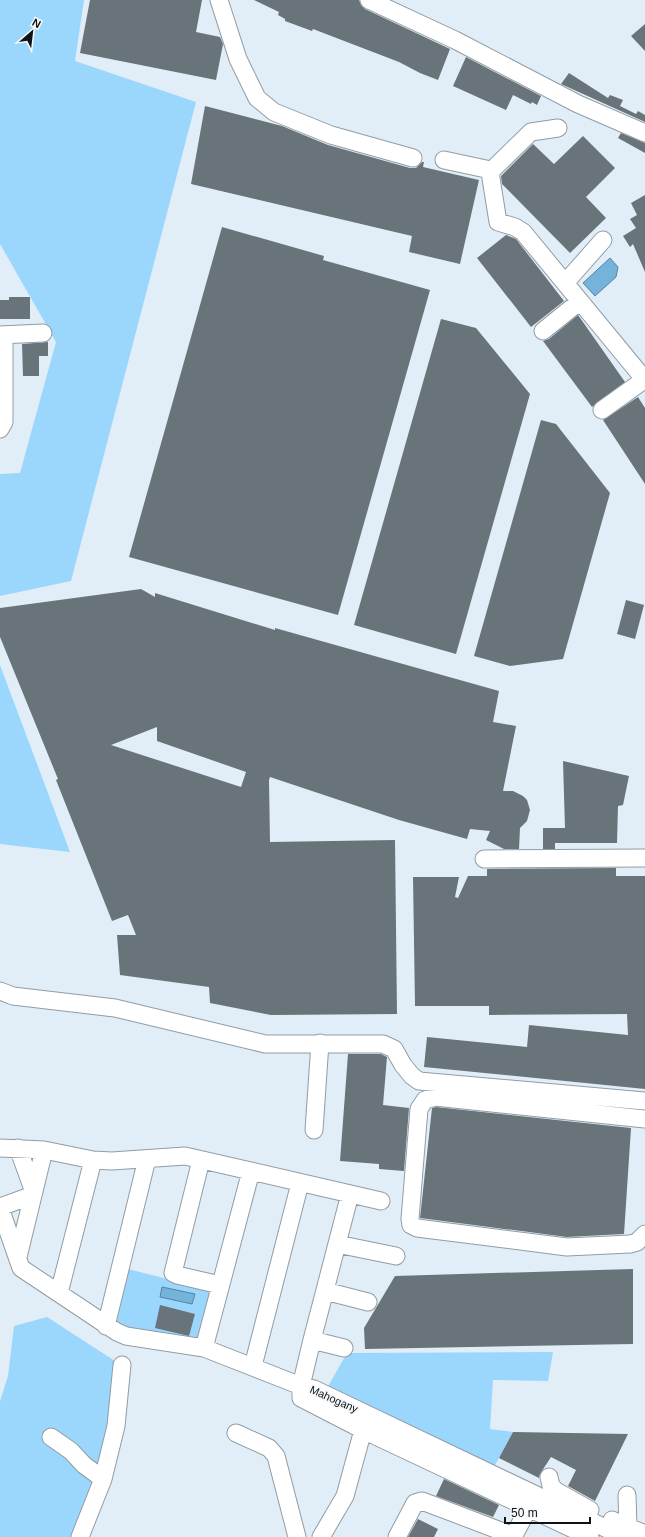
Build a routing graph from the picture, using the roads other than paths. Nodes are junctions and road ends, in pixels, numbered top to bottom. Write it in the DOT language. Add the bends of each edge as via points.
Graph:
graph roads {
  1 [pos="219,0"];
  2 [pos="369,0"];
  3 [pos="558,128"];
  4 [pos="645,133"];
  5 [pos="413,158"];
  6 [pos="444,160"];
  7 [pos="490,172"];
  8 [pos="603,240"];
  9 [pos="565,282"];
  10 [pos="579,302"];
  11 [pos="543,331"];
  12 [pos="43,333"];
  13 [pos="2,335"];
  14 [pos="645,380"];
  15 [pos="602,410"];
  16 [pos="0,429"];
  17 [pos="645,858"];
  18 [pos="484,859"];
  19 [pos="0,991"];
  20 [pos="320,1043"];
  21 [pos="645,1100"];
  22 [pos="645,1119"];
  23 [pos="314,1130"];
  24 [pos="0,1148"];
  25 [pos="18,1148"];
  26 [pos="44,1150"];
  27 [pos="147,1159"];
  28 [pos="93,1160"];
  29 [pos="201,1160"];
  30 [pos="251,1171"];
  31 [pos="300,1182"];
  32 [pos="33,1193"];
  33 [pos="350,1194"];
  34 [pos="381,1201"];
  35 [pos="0,1208"];
  36 [pos="645,1234"];
  37 [pos="337,1244"];
  38 [pos="396,1256"];
  39 [pos="18,1257"];
  40 [pos="220,1285"];
  41 [pos="324,1291"];
  42 [pos="59,1293"];
  43 [pos="368,1302"];
  44 [pos="106,1326"];
  45 [pos="312,1340"];
  46 [pos="204,1348"];
  47 [pos="344,1348"];
  48 [pos="122,1366"];
  49 [pos="254,1366"];
  50 [pos="301,1386"];
  51 [pos="344,1412"];
  52 [pos="363,1430"];
  53 [pos="236,1433"];
  54 [pos="51,1437"];
  55 [pos="549,1477"];
  56 [pos="103,1479"];
  57 [pos="627,1495"];
  58 [pos="537,1504"];
  59 [pos="626,1532"];
  60 [pos="645,1534"];
  61 [pos="80,1537"];
  62 [pos="297,1537"];
  63 [pos="321,1537"];
  64 [pos="397,1537"];
  65 [pos="518,1537"];
  66 [pos="590,1537"];
  1 -- 5 [label="street" via="238,58 257,98 274,112 331,134"];
  2 -- 4 [label="street" via="454,40 578,104"];
  3 -- 7 [label="street" via="531,132"];
  6 -- 7 [label="street"];
  7 -- 9 [label="street" via="493,225 515,227 523,232"];
  8 -- 9 [label="street"];
  9 -- 10 [label="street"];
  10 -- 11 [label="street"];
  10 -- 14 [label="street"];
  12 -- 13 [label="street"];
  13 -- 16 [label="street" via="4,422"];
  14 -- 15 [label="street"];
  17 -- 18 [label="street"];
  19 -- 20 [label="street" via="13,996 115,1008 265,1044"];
  20 -- 21 [label="street" via="383,1044 394,1049 402,1065 419,1081"];
  20 -- 23 [label="street"];
  22 -- 36 [label="street" via="435,1097 426,1100 419,1109 410,1219 411,1225 417,1228 567,1247 630,1244 637,1242"];
  24 -- 25 [label="street"];
  25 -- 26 [label="street"];
  25 -- 32 [label="street"];
  26 -- 28 [label="street"];
  26 -- 32 [label="street"];
  27 -- 28 [label="street"];
  27 -- 29 [label="street" via="186,1156"];
  27 -- 44 [label="street"];
  28 -- 42 [label="street"];
  29 -- 30 [label="street"];
  29 -- 40 [label="street" via="173,1272"];
  30 -- 31 [label="street"];
  30 -- 40 [label="street"];
  31 -- 33 [label="street"];
  31 -- 49 [label="street"];
  32 -- 35 [label="street"];
  32 -- 39 [label="street"];
  33 -- 34 [label="street"];
  33 -- 37 [label="street"];
  35 -- 39 [label="street"];
  37 -- 38 [label="street"];
  37 -- 41 [label="street"];
  39 -- 42 [label="street" via="21,1268 26,1273"];
  40 -- 46 [label="street"];
  41 -- 43 [label="street"];
  41 -- 45 [label="street"];
  42 -- 44 [label="street"];
  44 -- 46 [label="street" via="126,1336"];
  45 -- 47 [label="street"];
  45 -- 50 [label="street"];
  46 -- 49 [label="street"];
  48 -- 56 [label="street" via="116,1426"];
  49 -- 50 [label="street"];
  50 -- 51 [label="street, Mahogany" via="301,1398"];
  51 -- 52 [label="street, Mahogany"];
  51 -- 58 [label="street, Mahogany"];
  52 -- 58 [label="street, Mahogany"];
  52 -- 63 [label="street" via="345,1496"];
  53 -- 62 [label="street" via="269,1448 276,1456"];
  54 -- 56 [label="street"];
  55 -- 59 [label="street" via="551,1486 556,1491"];
  56 -- 61 [label="street"];
  57 -- 59 [label="street"];
  58 -- 59 [label="street, Mahogany"];
  58 -- 65 [label="street"];
  58 -- 66 [label="street, Mahogany"];
  59 -- 60 [label="street"];
  64 -- 65 [label="street" via="415,1503 422,1501"];
}
